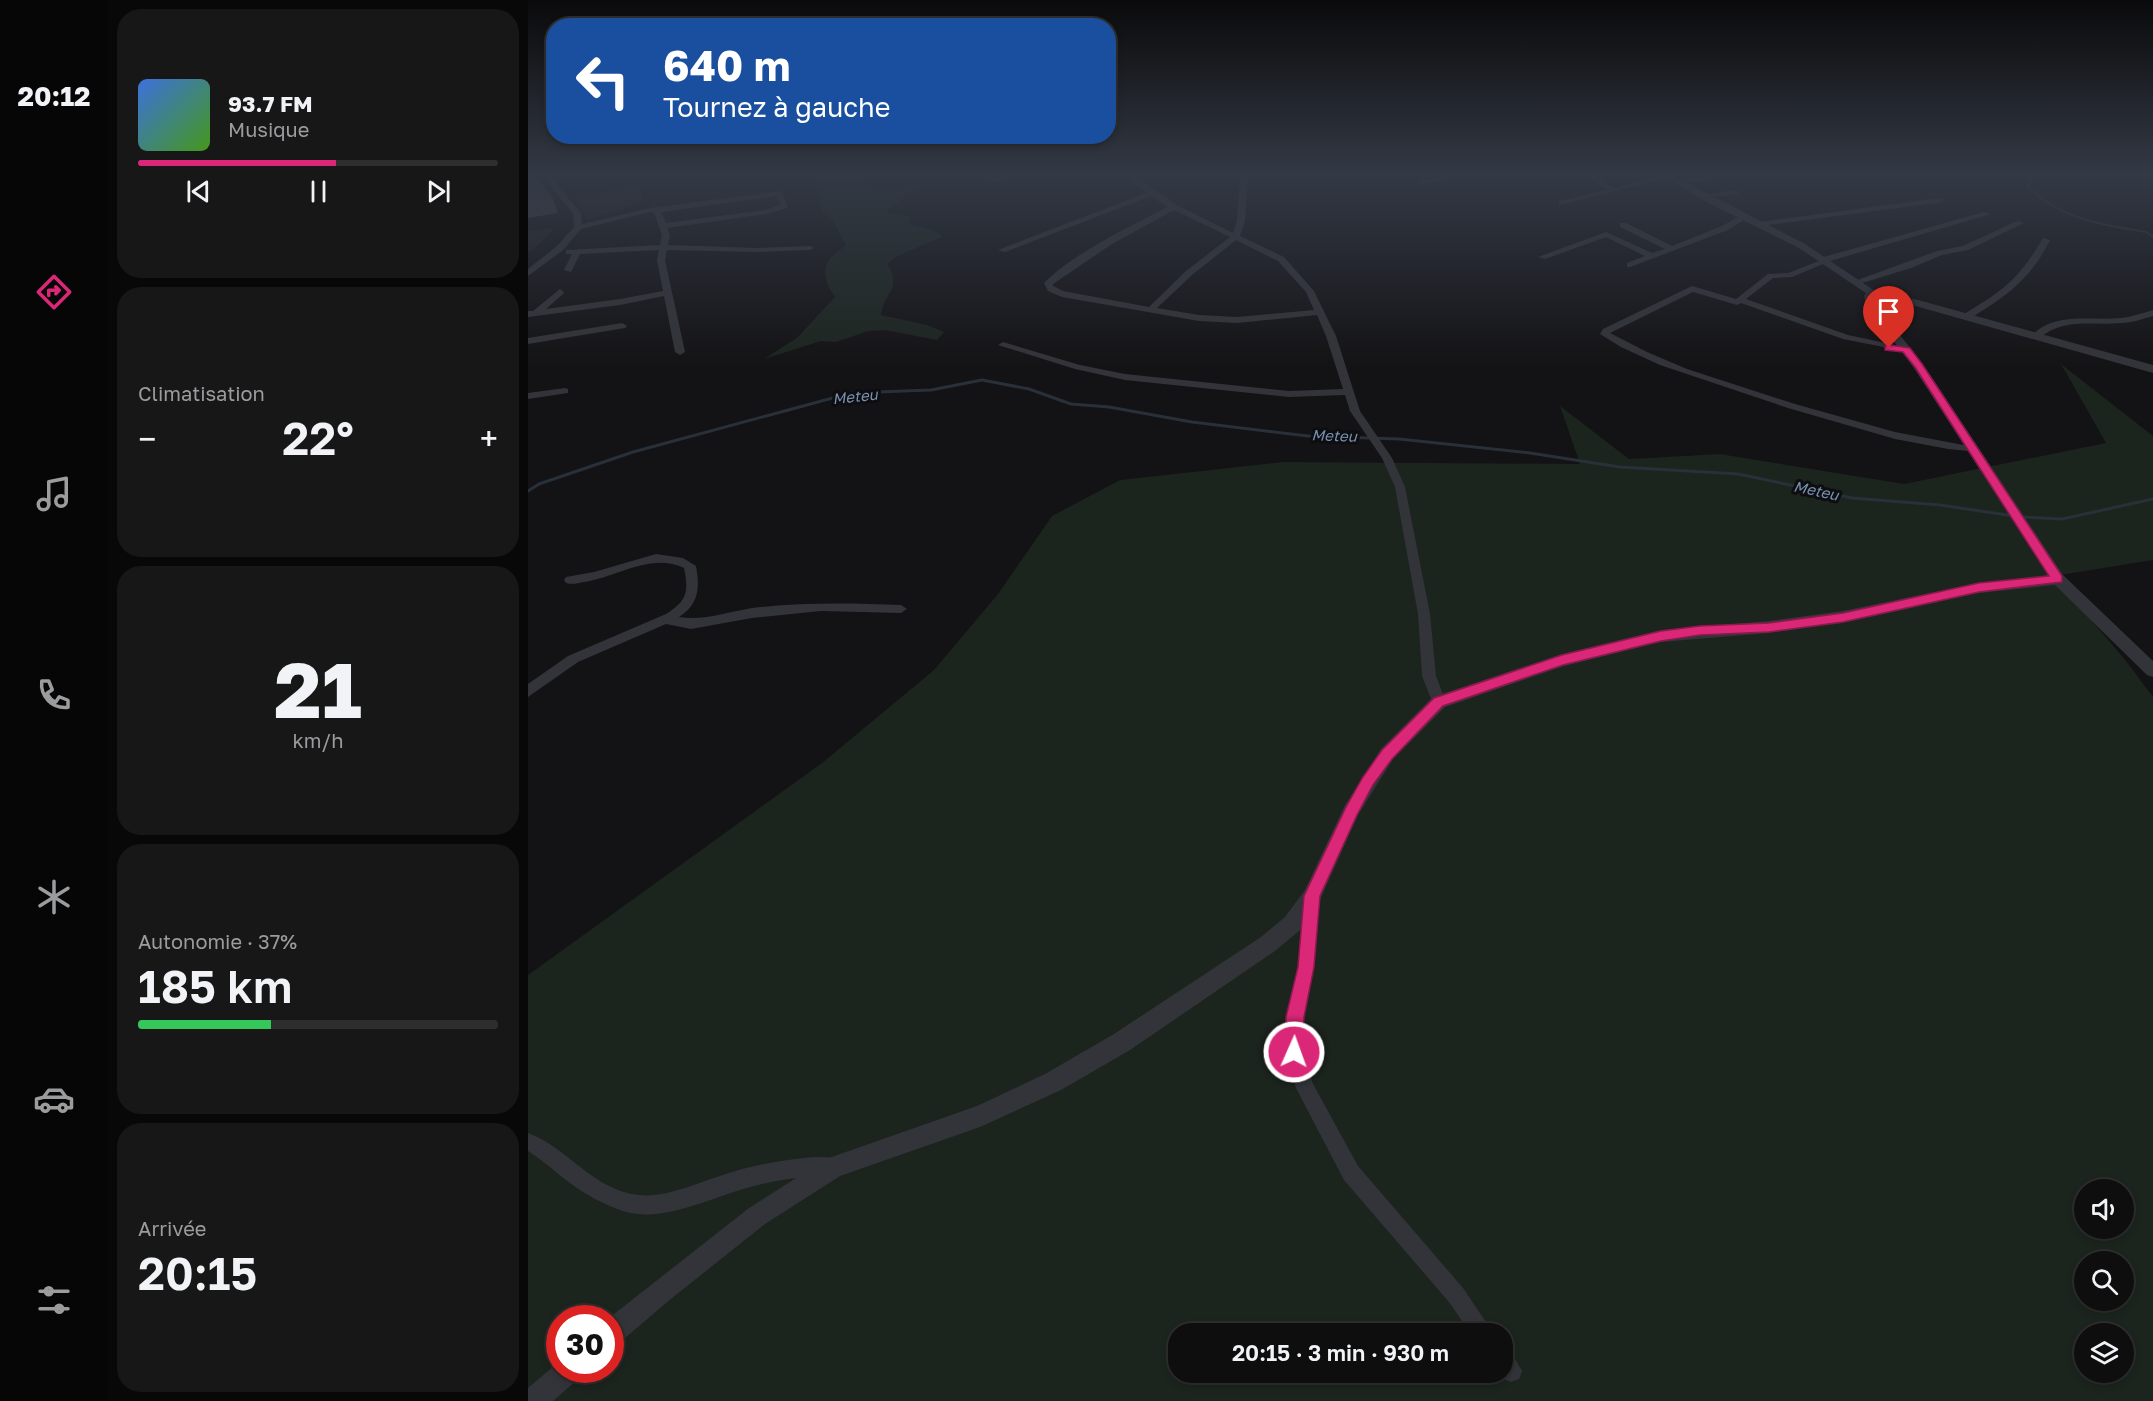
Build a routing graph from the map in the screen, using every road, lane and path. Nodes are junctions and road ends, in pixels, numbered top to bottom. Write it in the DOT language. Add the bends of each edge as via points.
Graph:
graph roads {
  1 [pos="567,239"];
  2 [pos="665,239"];
  3 [pos="1030,239"];
  4 [pos="1114,239"];
  5 [pos="1232,239"];
  6 [pos="1243,239"];
  7 [pos="1590,239"];
  8 [pos="1616,239"];
  9 [pos="1652,239"];
  10 [pos="1694,239"];
  11 [pos="1788,239"];
  12 [pos="1898,239"];
  13 [pos="1984,239"];
  14 [pos="2046,240"];
  15 [pos="663,247"];
  16 [pos="810,248"];
  17 [pos="1670,248"];
  18 [pos="1002,250"];
  19 [pos="577,252"];
  20 [pos="551,254"];
  21 [pos="1651,256"];
  22 [pos="528,257"];
  23 [pos="1542,257"];
  24 [pos="1825,260"];
  25 [pos="1630,265"];
  26 [pos="568,270"];
  27 [pos="528,273"];
  28 [pos="1856,282"];
  29 [pos="560,292"];
  30 [pos="666,293"];
  31 [pos="1872,293"];
  32 [pos="1741,300"];
  33 [pos="1150,309"];
  34 [pos="1318,312"];
  35 [pos="532,313"];
  36 [pos="2153,313"];
  37 [pos="1967,316"];
  38 [pos="622,326"];
  39 [pos="2036,336"];
  40 [pos="528,342"];
  41 [pos="1004,345"];
  42 [pos="1906,350"];
  43 [pos="680,352"];
  44 [pos="2153,369"];
  45 [pos="565,390"];
  46 [pos="1349,392"];
  47 [pos="528,396"];
  48 [pos="1974,450"];
  49 [pos="2058,579"];
  50 [pos="570,580"];
  51 [pos="901,609"];
  52 [pos="668,620"];
  53 [pos="2153,671"];
  54 [pos="528,692"];
  55 [pos="1438,702"];
  56 [pos="1312,896"];
  57 [pos="528,1142"];
  58 [pos="834,1167"];
  59 [pos="624,1322"];
  60 [pos="1476,1323"];
  61 [pos="554,1383"];
  62 [pos="533,1401"];
  1 -- 20 [label="street"];
  2 -- 15 [label="street"];
  3 -- 18 [label="street"];
  4 -- 33 [label="street" via="1048,284 1052,291"];
  5 -- 33 [label="street"];
  6 -- 34 [label="street" via="1281,259 1293,270 1310,291"];
  7 -- 23 [label="street"];
  8 -- 21 [label="street"];
  9 -- 17 [label="street"];
  10 -- 17 [label="street"];
  11 -- 24 [label="street"];
  12 -- 24 [label="street"];
  13 -- 28 [label="street"];
  14 -- 37 [label="street" via="2026,274"];
  15 -- 16 [label="street"];
  15 -- 19 [label="street"];
  15 -- 30 [label="street"];
  17 -- 21 [label="street"];
  19 -- 20 [label="street"];
  19 -- 26 [label="street"];
  20 -- 22 [label="street"];
  20 -- 27 [label="street"];
  21 -- 25 [label="street"];
  24 -- 28 [label="street"];
  24 -- 32 [label="street" via="1788,275 1771,276"];
  28 -- 31 [label="street"];
  29 -- 35 [label="street"];
  30 -- 35 [label="street"];
  30 -- 43 [label="street"];
  31 -- 37 [label="street"];
  31 -- 42 [label="street" via="1871,305"];
  32 -- 42 [label="street" via="1846,337"];
  32 -- 48 [label="street" via="1735,302 1695,288 1605,333 1662,363 1820,416"];
  33 -- 34 [label="street" via="1237,320"];
  34 -- 46 [label="street" via="1331,336"];
  36 -- 39 [label="street" via="2123,321 2062,321"];
  37 -- 39 [label="street"];
  38 -- 40 [label="street"];
  39 -- 44 [label="street"];
  41 -- 46 [label="street" via="1078,367 1136,378 1289,394"];
  42 -- 48 [label="street"];
  45 -- 47 [label="street"];
  46 -- 55 [label="street" via="1355,411 1387,458 1400,487 1424,614 1430,676"];
  48 -- 49 [label="street"];
  49 -- 53 [label="street"];
  49 -- 55 [label="street" via="1979,588 1843,618 1661,636 1562,660"];
  50 -- 52 [label="street" via="659,558 679,559 690,566 690,601"];
  51 -- 52 [label="street" via="821,607 752,613 692,624"];
  52 -- 54 [label="street" via="572,660"];
  55 -- 56 [label="street" via="1387,754 1368,781"];
  56 -- 58 [label="street" via="1292,924 1268,944 1122,1042 1053,1082 980,1116"];
  56 -- 60 [label="street" via="1306,967 1295,1017 1294,1052 1305,1088 1351,1173 1456,1294"];
  57 -- 58 [label="street" via="574,1175 630,1204 697,1195 781,1170"];
  58 -- 59 [label="street" via="757,1216"];
  61 -- 62 [label="street"];
}
